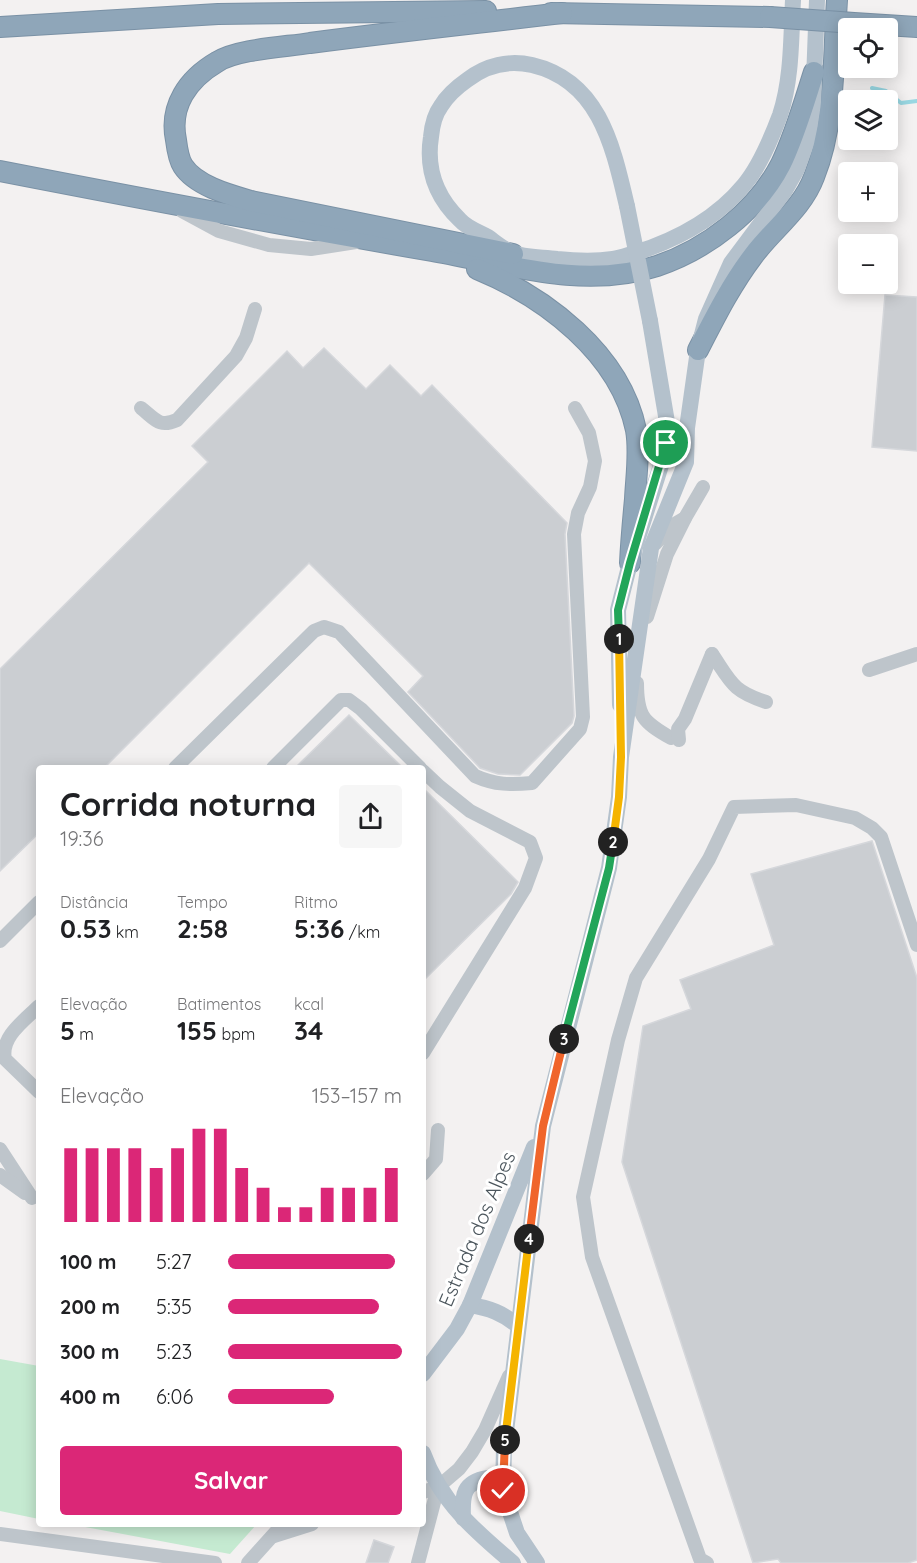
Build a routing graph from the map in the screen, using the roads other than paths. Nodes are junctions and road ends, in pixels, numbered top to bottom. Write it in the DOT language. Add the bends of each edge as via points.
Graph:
graph roads {
  1 [pos="793,0"];
  2 [pos="817,0"];
  3 [pos="837,0"];
  4 [pos="562,13"];
  5 [pos="0,27"];
  6 [pos="917,27"];
  7 [pos="814,72"];
  8 [pos="0,171"];
  9 [pos="432,252"];
  10 [pos="513,254"];
  11 [pos="255,309"];
  12 [pos="698,350"];
  13 [pos="141,408"];
  14 [pos="575,408"];
  15 [pos="703,487"];
  16 [pos="685,518"];
  17 [pos="651,548"];
  18 [pos="630,563"];
  19 [pos="917,654"];
  20 [pos="869,670"];
  21 [pos="766,702"];
  22 [pos="621,757"];
  23 [pos="178,765"];
  24 [pos="276,765"];
  25 [pos="418,765"];
  26 [pos="426,772"];
  27 [pos="36,906"];
  28 [pos="0,941"];
  29 [pos="917,945"];
  30 [pos="36,1009"];
  31 [pos="426,1048"];
  32 [pos="36,1089"];
  33 [pos="543,1126"];
  34 [pos="438,1130"];
  35 [pos="0,1149"];
  36 [pos="426,1171"];
  37 [pos="0,1175"];
  38 [pos="36,1201"];
  39 [pos="470,1305"];
  40 [pos="518,1326"];
  41 [pos="513,1366"];
  42 [pos="426,1370"];
  43 [pos="426,1466"];
  44 [pos="431,1489"];
  45 [pos="503,1491"];
  46 [pos="426,1517"];
  47 [pos="463,1518"];
  48 [pos="280,1527"];
  49 [pos="303,1527"];
  50 [pos="424,1527"];
  51 [pos="0,1534"];
  52 [pos="269,1538"];
  53 [pos="215,1563"];
  54 [pos="248,1563"];
  55 [pos="418,1563"];
  56 [pos="513,1563"];
  57 [pos="537,1563"];
  58 [pos="707,1563"];
  1 -- 10 [label="main road" via="787,83 780,113 766,148 744,185 709,218 682,235 614,259 575,261"];
  2 -- 7 [label="main road, Estrada dos Alpes"];
  3 -- 12 [label="highway" via="830,109 814,177 800,203 754,254 727,293"];
  4 -- 5 [label="highway" via="230,14"];
  4 -- 6 [label="highway, bridge" via="770,17"];
  4 -- 10 [label="highway" via="241,53 218,60 191,81 173,128 183,166 201,182 223,193"];
  7 -- 9 [label="highway" via="789,145 770,183 750,207 697,248 657,266 613,274 558,275"];
  7 -- 12 [label="main road, Estrada dos Alpes" via="808,139 797,169 731,263 706,320"];
  8 -- 9 [label="highway"];
  9 -- 18 [label="highway" via="505,280 546,306 575,331 617,383 636,432"];
  10 -- 18 [label="main road, bridge" via="462,222 443,200 431,175 429,152 432,127 440,107 454,90 478,72 520,63 562,75 589,101 608,137 627,206 666,412 667,436"];
  11 -- 13 [label="street" via="236,356 177,420 161,423"];
  12 -- 17 [label="main road, Estrada dos Alpes" via="686,462"];
  14 -- 23 [label="street" via="589,433 595,461 574,534 583,717 580,729 532,783 509,786 475,776 339,632 324,627 314,631"];
  15 -- 16 [label="street"];
  16 -- 17 [label="street"];
  16 -- 21 [label="street" via="648,614 640,648 638,707 655,729 675,739 712,654 736,690"];
  17 -- 22 [label="main road, Estrada dos Alpes"];
  18 -- 22 [label="main road" via="618,610"];
  19 -- 20 [label="street"];
  22 -- 33 [label="main road, Estrada dos Alpes" via="609,868"];
  24 -- 25 [label="street" via="341,700 349,700 361,709"];
  26 -- 31 [label="street" via="470,811 530,842 537,858 525,888"];
  27 -- 28 [label="street"];
  29 -- 58 [label="street" via="881,837 872,828 855,818 796,805 734,807 709,859 636,978 583,1197 592,1257 700,1559"];
  30 -- 32 [label="street" via="11,1034 3,1052 5,1059"];
  33 -- 39 [label="main road, Estrada dos Alpes"];
  33 -- 40 [label="main road, Estrada dos Alpes"];
  34 -- 36 [label="street" via="436,1159"];
  35 -- 38 [label="street"];
  37 -- 38 [label="street"];
  39 -- 40 [label="main road" via="507,1315"];
  39 -- 42 [label="main road, Estrada dos Alpes"];
  40 -- 41 [label="main road, Estrada dos Alpes"];
  41 -- 44 [label="street" via="472,1452 459,1468"];
  41 -- 45 [label="main road, Estrada dos Alpes"];
  43 -- 44 [label="main road"];
  44 -- 46 [label="street"];
  44 -- 47 [label="main road"];
  45 -- 47 [label="main road" via="488,1478 471,1483 462,1501"];
  45 -- 57 [label="main road, Estrada dos Alpes" via="516,1533"];
  47 -- 56 [label="main road"];
  48 -- 52 [label="street"];
  49 -- 52 [label="street"];
  50 -- 55 [label="street"];
  51 -- 53 [label="street"];
  52 -- 54 [label="street"];
}
